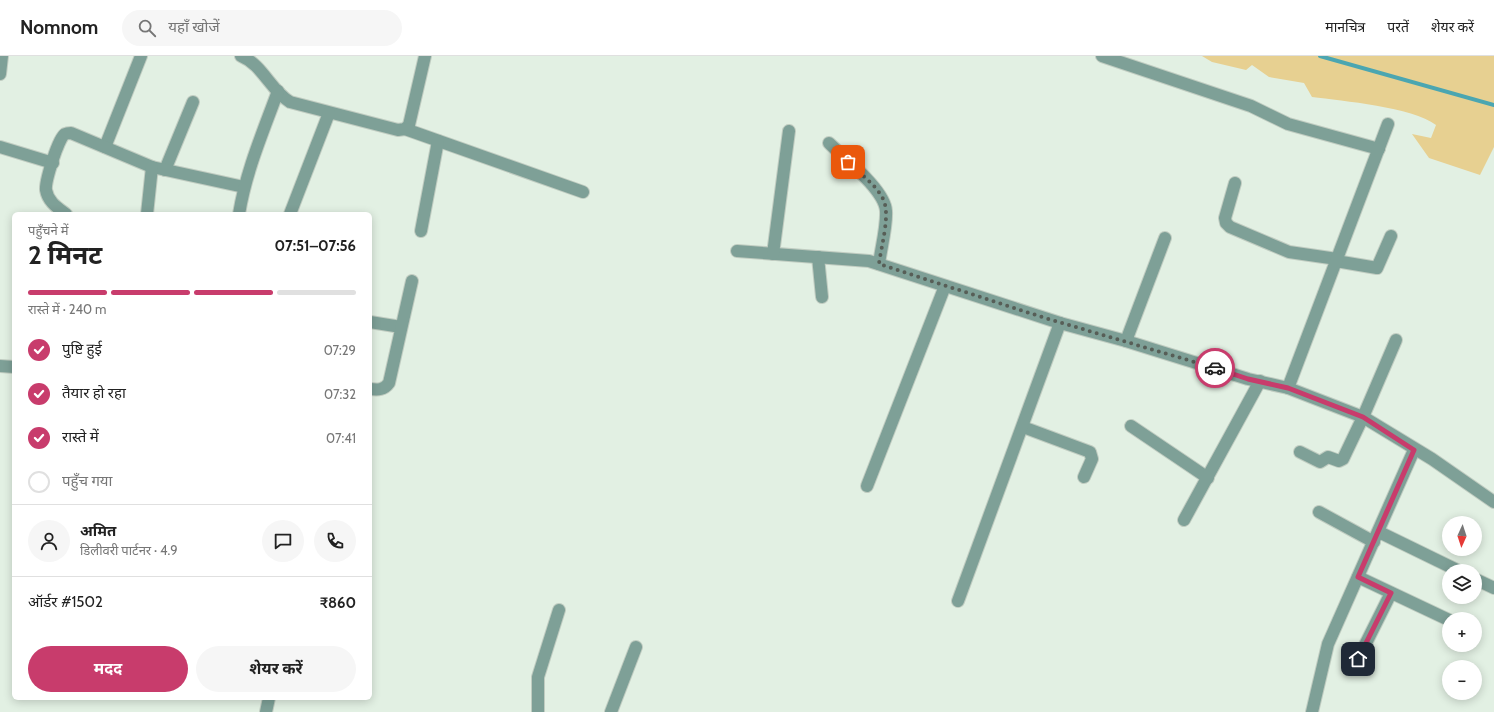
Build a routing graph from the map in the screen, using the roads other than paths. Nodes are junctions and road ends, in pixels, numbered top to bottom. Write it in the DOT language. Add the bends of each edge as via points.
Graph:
graph roads {
  1 [pos="2,56"];
  2 [pos="141,56"];
  3 [pos="424,56"];
  4 [pos="1102,56"];
  5 [pos="245,57"];
  6 [pos="0,74"];
  7 [pos="278,92"];
  8 [pos="193,102"];
  9 [pos="330,112"];
  10 [pos="1388,124"];
  11 [pos="405,129"];
  12 [pos="789,131"];
  13 [pos="438,141"];
  14 [pos="829,143"];
  15 [pos="0,147"];
  16 [pos="105,147"];
  17 [pos="1379,148"];
  18 [pos="52,163"];
  19 [pos="152,167"];
  20 [pos="165,170"];
  21 [pos="1235,183"];
  22 [pos="244,187"];
  23 [pos="583,192"];
  24 [pos="64,212"];
  25 [pos="147,212"];
  26 [pos="239,212"];
  27 [pos="291,212"];
  28 [pos="422,231"];
  29 [pos="1391,236"];
  30 [pos="1165,238"];
  31 [pos="737,252"];
  32 [pos="773,254"];
  33 [pos="818,256"];
  34 [pos="1337,260"];
  35 [pos="879,264"];
  36 [pos="412,281"];
  37 [pos="945,286"];
  38 [pos="822,298"];
  39 [pos="372,322"];
  40 [pos="1060,323"];
  41 [pos="401,327"];
  42 [pos="1126,340"];
  43 [pos="1396,340"];
  44 [pos="0,366"];
  45 [pos="12,367"];
  46 [pos="1260,381"];
  47 [pos="1288,388"];
  48 [pos="372,389"];
  49 [pos="1363,417"];
  50 [pos="1131,426"];
  51 [pos="1023,428"];
  52 [pos="1414,450"];
  53 [pos="1300,452"];
  54 [pos="1084,477"];
  55 [pos="1208,478"];
  56 [pos="867,486"];
  57 [pos="1494,502"];
  58 [pos="1319,512"];
  59 [pos="1184,520"];
  60 [pos="1377,537"];
  61 [pos="1442,564"];
  62 [pos="1358,577"];
  63 [pos="1482,582"];
  64 [pos="1494,588"];
  65 [pos="1391,593"];
  66 [pos="958,601"];
  67 [pos="559,610"];
  68 [pos="1442,617"];
  69 [pos="636,647"];
  70 [pos="1358,659"];
  71 [pos="269,700"];
  72 [pos="266,712"];
  73 [pos="538,712"];
  74 [pos="611,712"];
  75 [pos="1312,712"];
  1 -- 6 [label="street"];
  2 -- 16 [label="street"];
  3 -- 11 [label="street" via="409,125"];
  4 -- 17 [label="street" via="1251,106 1288,124"];
  5 -- 7 [label="street" via="254,63"];
  7 -- 9 [label="street" via="290,102"];
  7 -- 22 [label="street"];
  8 -- 20 [label="street"];
  9 -- 11 [label="street" via="398,130"];
  9 -- 27 [label="street"];
  10 -- 17 [label="street"];
  11 -- 13 [label="street"];
  12 -- 32 [label="street"];
  13 -- 23 [label="street"];
  13 -- 28 [label="street"];
  14 -- 35 [label="street" via="884,201 886,211"];
  15 -- 18 [label="street"];
  16 -- 18 [label="street" via="72,133 65,134"];
  16 -- 19 [label="street"];
  17 -- 34 [label="street"];
  18 -- 24 [label="street" via="46,190 50,200"];
  19 -- 20 [label="street"];
  19 -- 25 [label="street"];
  20 -- 22 [label="street"];
  21 -- 34 [label="street" via="1225,218 1230,227 1289,252"];
  22 -- 26 [label="street"];
  29 -- 34 [label="street" via="1377,268"];
  30 -- 42 [label="street"];
  31 -- 32 [label="street"];
  32 -- 33 [label="street"];
  33 -- 35 [label="street" via="859,259"];
  33 -- 38 [label="street"];
  34 -- 47 [label="street"];
  35 -- 37 [label="street"];
  36 -- 41 [label="street"];
  37 -- 40 [label="street"];
  37 -- 56 [label="street"];
  39 -- 41 [label="street"];
  40 -- 42 [label="street"];
  40 -- 51 [label="street"];
  41 -- 48 [label="street" via="389,383 380,390"];
  42 -- 46 [label="street"];
  43 -- 49 [label="street"];
  44 -- 45 [label="street"];
  46 -- 47 [label="street"];
  46 -- 55 [label="street"];
  47 -- 49 [label="street"];
  49 -- 52 [label="street"];
  49 -- 53 [label="street" via="1341,461 1328,457 1320,462"];
  50 -- 55 [label="street"];
  51 -- 54 [label="street" via="1090,452 1092,459"];
  51 -- 66 [label="street"];
  52 -- 57 [label="street" via="1432,459"];
  52 -- 60 [label="street"];
  55 -- 59 [label="street"];
  58 -- 60 [label="street"];
  60 -- 61 [label="street"];
  60 -- 62 [label="street"];
  62 -- 65 [label="street"];
  62 -- 75 [label="street" via="1328,644"];
  63 -- 64 [label="street"];
  65 -- 68 [label="street"];
  65 -- 70 [label="street"];
  67 -- 73 [label="street" via="538,677"];
  69 -- 74 [label="street"];
  71 -- 72 [label="street"];
}
